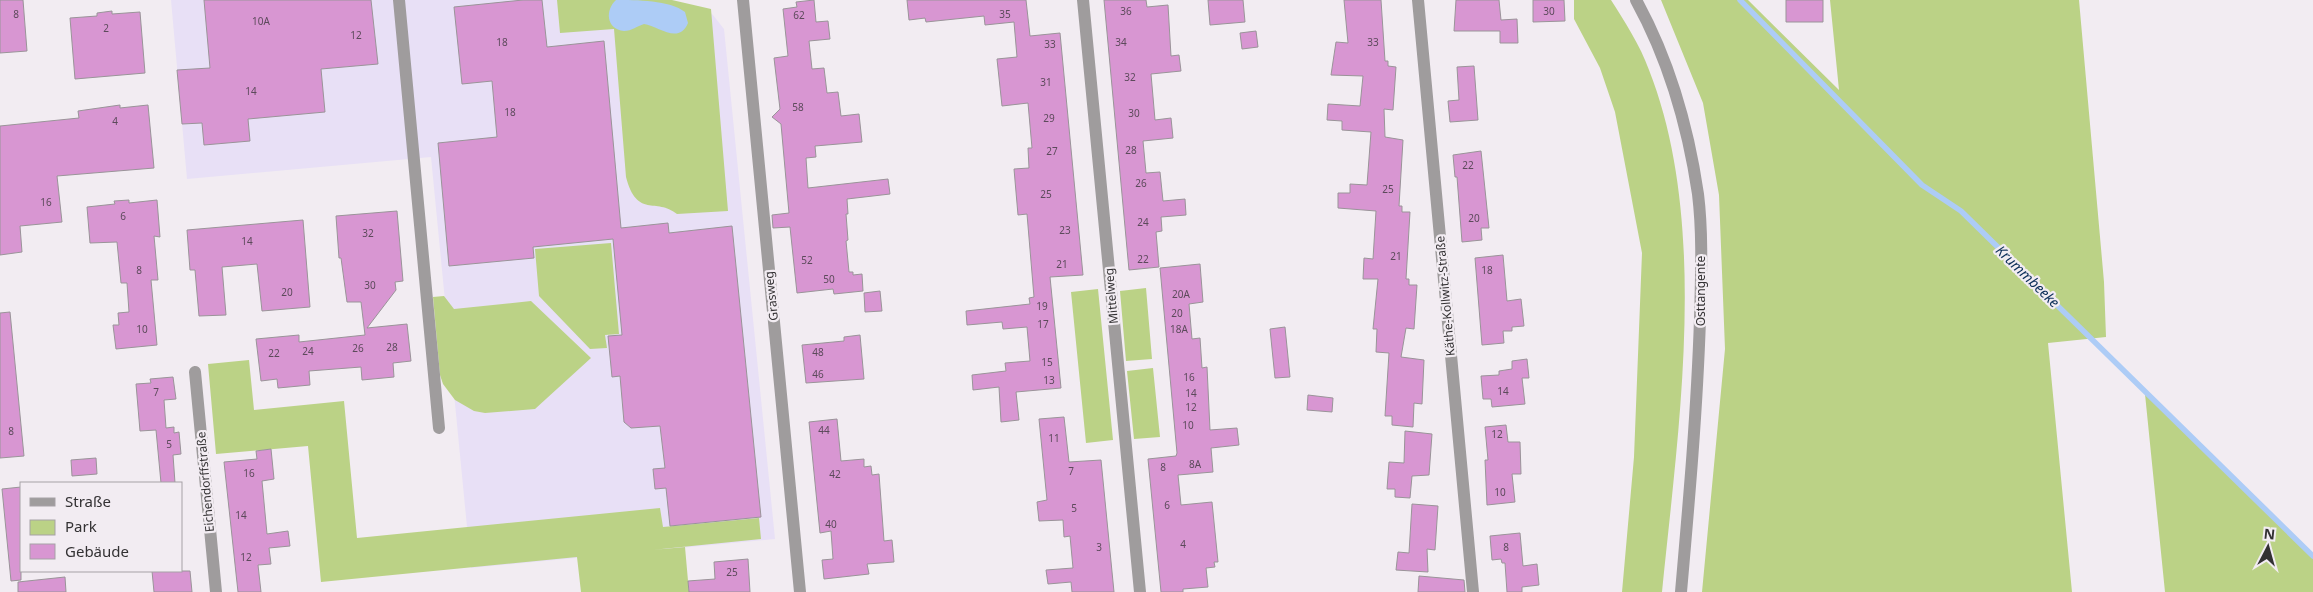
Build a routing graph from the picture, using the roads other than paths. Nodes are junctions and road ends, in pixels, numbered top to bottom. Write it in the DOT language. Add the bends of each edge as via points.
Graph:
graph roads {
  1 [pos="399,0"];
  2 [pos="743,0"];
  3 [pos="1083,0"];
  4 [pos="1418,0"];
  5 [pos="1636,0"];
  6 [pos="195,372"];
  7 [pos="439,428"];
  8 [pos="216,592"];
  9 [pos="800,592"];
  10 [pos="1140,592"];
  11 [pos="1473,592"];
  12 [pos="1681,592"];
  1 -- 7 [label="street"];
  2 -- 9 [label="street, Grasweg"];
  3 -- 10 [label="street, Mittelweg"];
  4 -- 11 [label="street, Käthe-Kollwitz-Straße"];
  5 -- 12 [label="street, Osttangente" via="1655,34 1680,104 1698,195 1699,352"];
  6 -- 8 [label="street, Eichendorffstraße"];
}
